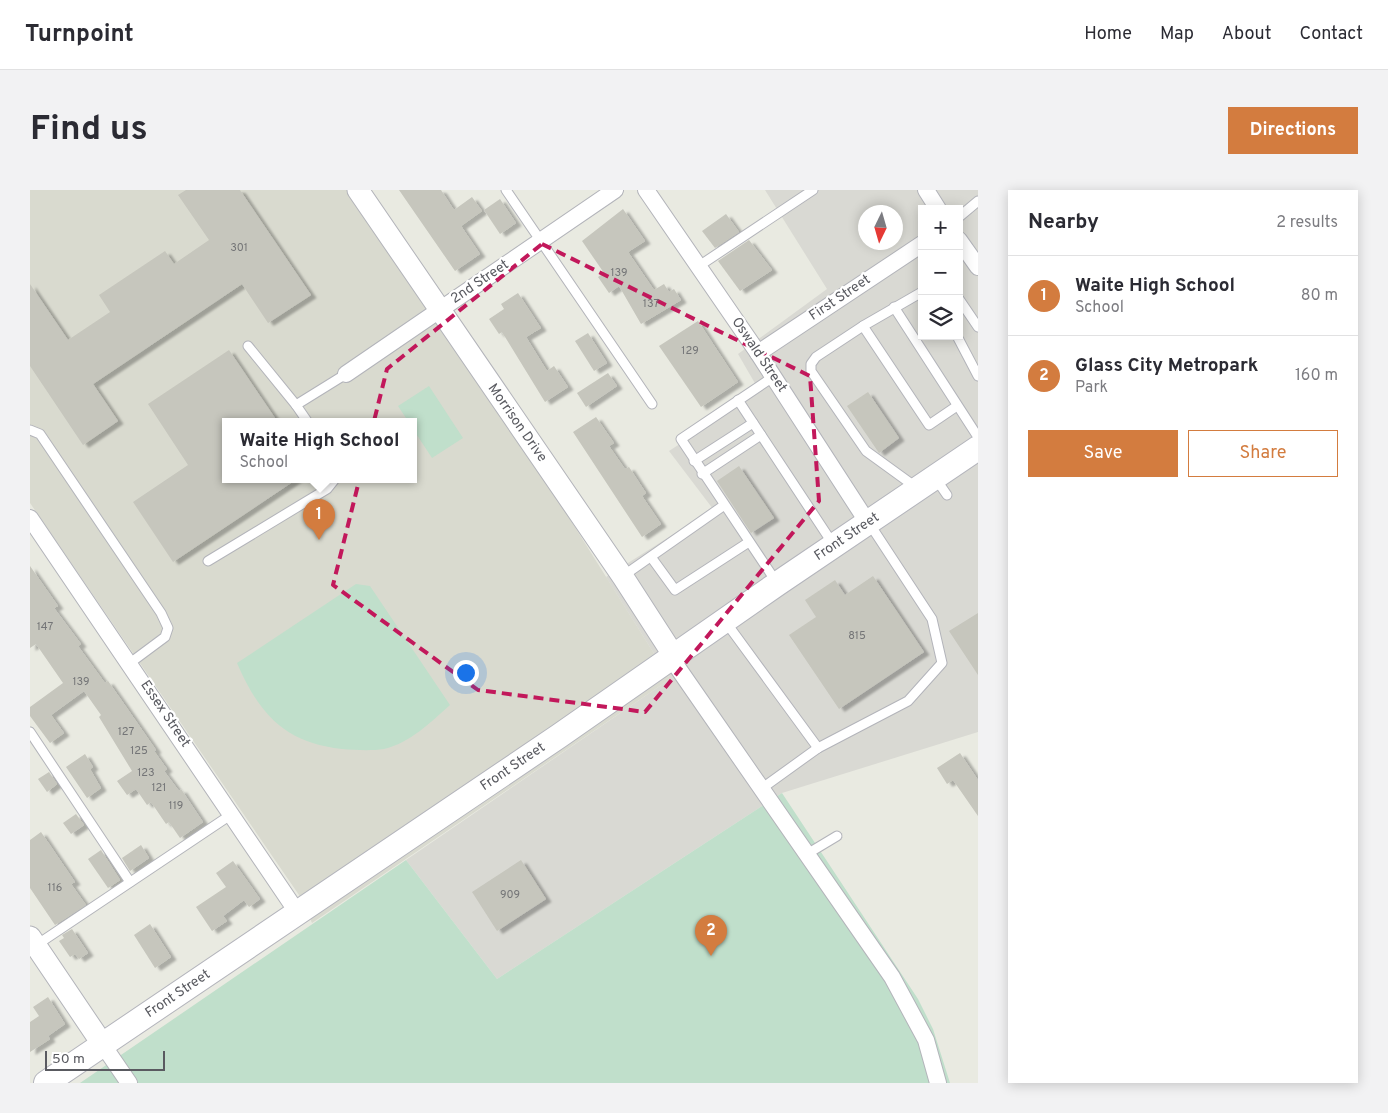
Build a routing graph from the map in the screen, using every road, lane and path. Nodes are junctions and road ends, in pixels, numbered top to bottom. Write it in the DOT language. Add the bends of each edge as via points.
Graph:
graph roads {
  1 [pos="358,190"];
  2 [pos="506,190"];
  3 [pos="615,190"];
  4 [pos="646,190"];
  5 [pos="813,190"];
  6 [pos="926,190"];
  7 [pos="978,201"];
  8 [pos="935,205"];
  9 [pos="963,214"];
  10 [pos="540,241"];
  11 [pos="963,246"];
  12 [pos="918,247"];
  13 [pos="699,266"];
  14 [pos="978,267"];
  15 [pos="918,294"];
  16 [pos="963,305"];
  17 [pos="894,307"];
  18 [pos="439,310"];
  19 [pos="863,326"];
  20 [pos="978,327"];
  21 [pos="959,340"];
  22 [pos="248,346"];
  23 [pos="758,353"];
  24 [pos="346,374"];
  25 [pos="978,376"];
  26 [pos="773,377"];
  27 [pos="738,400"];
  28 [pos="652,404"];
  29 [pos="296,405"];
  30 [pos="957,406"];
  31 [pos="305,418"];
  32 [pos="753,422"];
  33 [pos="30,430"];
  34 [pos="761,435"];
  35 [pos="978,437"];
  36 [pos="978,448"];
  37 [pos="694,461"];
  38 [pos="702,474"];
  39 [pos="332,483"];
  40 [pos="933,487"];
  41 [pos="724,506"];
  42 [pos="30,518"];
  43 [pos="868,523"];
  44 [pos="749,542"];
  45 [pos="834,546"];
  46 [pos="651,557"];
  47 [pos="208,561"];
  48 [pos="623,577"];
  49 [pos="777,584"];
  50 [pos="724,621"];
  51 [pos="673,657"];
  52 [pos="130,663"];
  53 [pos="30,732"];
  54 [pos="818,748"];
  55 [pos="761,789"];
  56 [pos="232,814"];
  57 [pos="837,836"];
  58 [pos="807,854"];
  59 [pos="130,882"];
  60 [pos="297,912"];
  61 [pos="32,944"];
  62 [pos="103,1045"];
  63 [pos="46,1083"];
  64 [pos="129,1083"];
  65 [pos="938,1083"];
  1 -- 18 [label="street, Morrison Drive"];
  2 -- 10 [label="lane"];
  3 -- 10 [label="street, 2nd Street"];
  4 -- 13 [label="street, Oswald Street"];
  5 -- 13 [label="lane"];
  6 -- 8 [label="street"];
  7 -- 9 [label="lane"];
  10 -- 18 [label="street, 2nd Street"];
  10 -- 28 [label="lane"];
  11 -- 14 [label="street"];
  12 -- 23 [label="street, First Street"];
  13 -- 23 [label="street, Oswald Street"];
  15 -- 17 [label="lane"];
  16 -- 20 [label="lane"];
  17 -- 19 [label="lane"];
  17 -- 30 [label="lane"];
  18 -- 24 [label="street, 2nd Street"];
  18 -- 48 [label="street, Morrison Drive"];
  19 -- 30 [label="lane" via="928,425"];
  19 -- 40 [label="lane" via="816,357 812,371 866,451"];
  21 -- 25 [label="lane"];
  22 -- 29 [label="lane"];
  23 -- 26 [label="street, Oswald Street"];
  24 -- 29 [label="lane"];
  26 -- 27 [label="lane"];
  26 -- 43 [label="street, Oswald Street"];
  27 -- 32 [label="lane"];
  27 -- 37 [label="lane" via="681,439"];
  29 -- 31 [label="lane"];
  30 -- 35 [label="lane"];
  32 -- 34 [label="lane"];
  32 -- 37 [label="lane"];
  33 -- 52 [label="lane" via="40,434 168,628 164,637"];
  34 -- 38 [label="lane"];
  34 -- 45 [label="lane"];
  36 -- 40 [label="main road, Front Street"];
  37 -- 38 [label="lane"];
  38 -- 41 [label="lane"];
  39 -- 47 [label="lane" via="327,489"];
  40 -- 43 [label="main road, Front Street"];
  41 -- 44 [label="lane"];
  41 -- 46 [label="lane"];
  42 -- 52 [label="street, Essex Street"];
  43 -- 45 [label="main road, Front Street"];
  43 -- 54 [label="lane" via="932,619 942,663 908,701"];
  44 -- 46 [label="lane" via="675,590"];
  44 -- 49 [label="lane"];
  45 -- 49 [label="main road, Front Street"];
  46 -- 48 [label="lane"];
  48 -- 51 [label="street, Morrison Drive"];
  49 -- 50 [label="main road, Front Street"];
  50 -- 51 [label="main road, Front Street"];
  50 -- 54 [label="lane"];
  51 -- 55 [label="street"];
  51 -- 60 [label="main road, Front Street"];
  52 -- 56 [label="street, Essex Street"];
  53 -- 59 [label="lane"];
  54 -- 55 [label="lane"];
  55 -- 58 [label="street"];
  56 -- 59 [label="lane"];
  56 -- 60 [label="street, Essex Street"];
  57 -- 58 [label="lane"];
  58 -- 65 [label="street" via="892,977 926,1040"];
  59 -- 61 [label="lane"];
  60 -- 62 [label="main road, Front Street"];
  61 -- 62 [label="street"];
  62 -- 63 [label="main road, Front Street"];
  62 -- 64 [label="street"];
}
